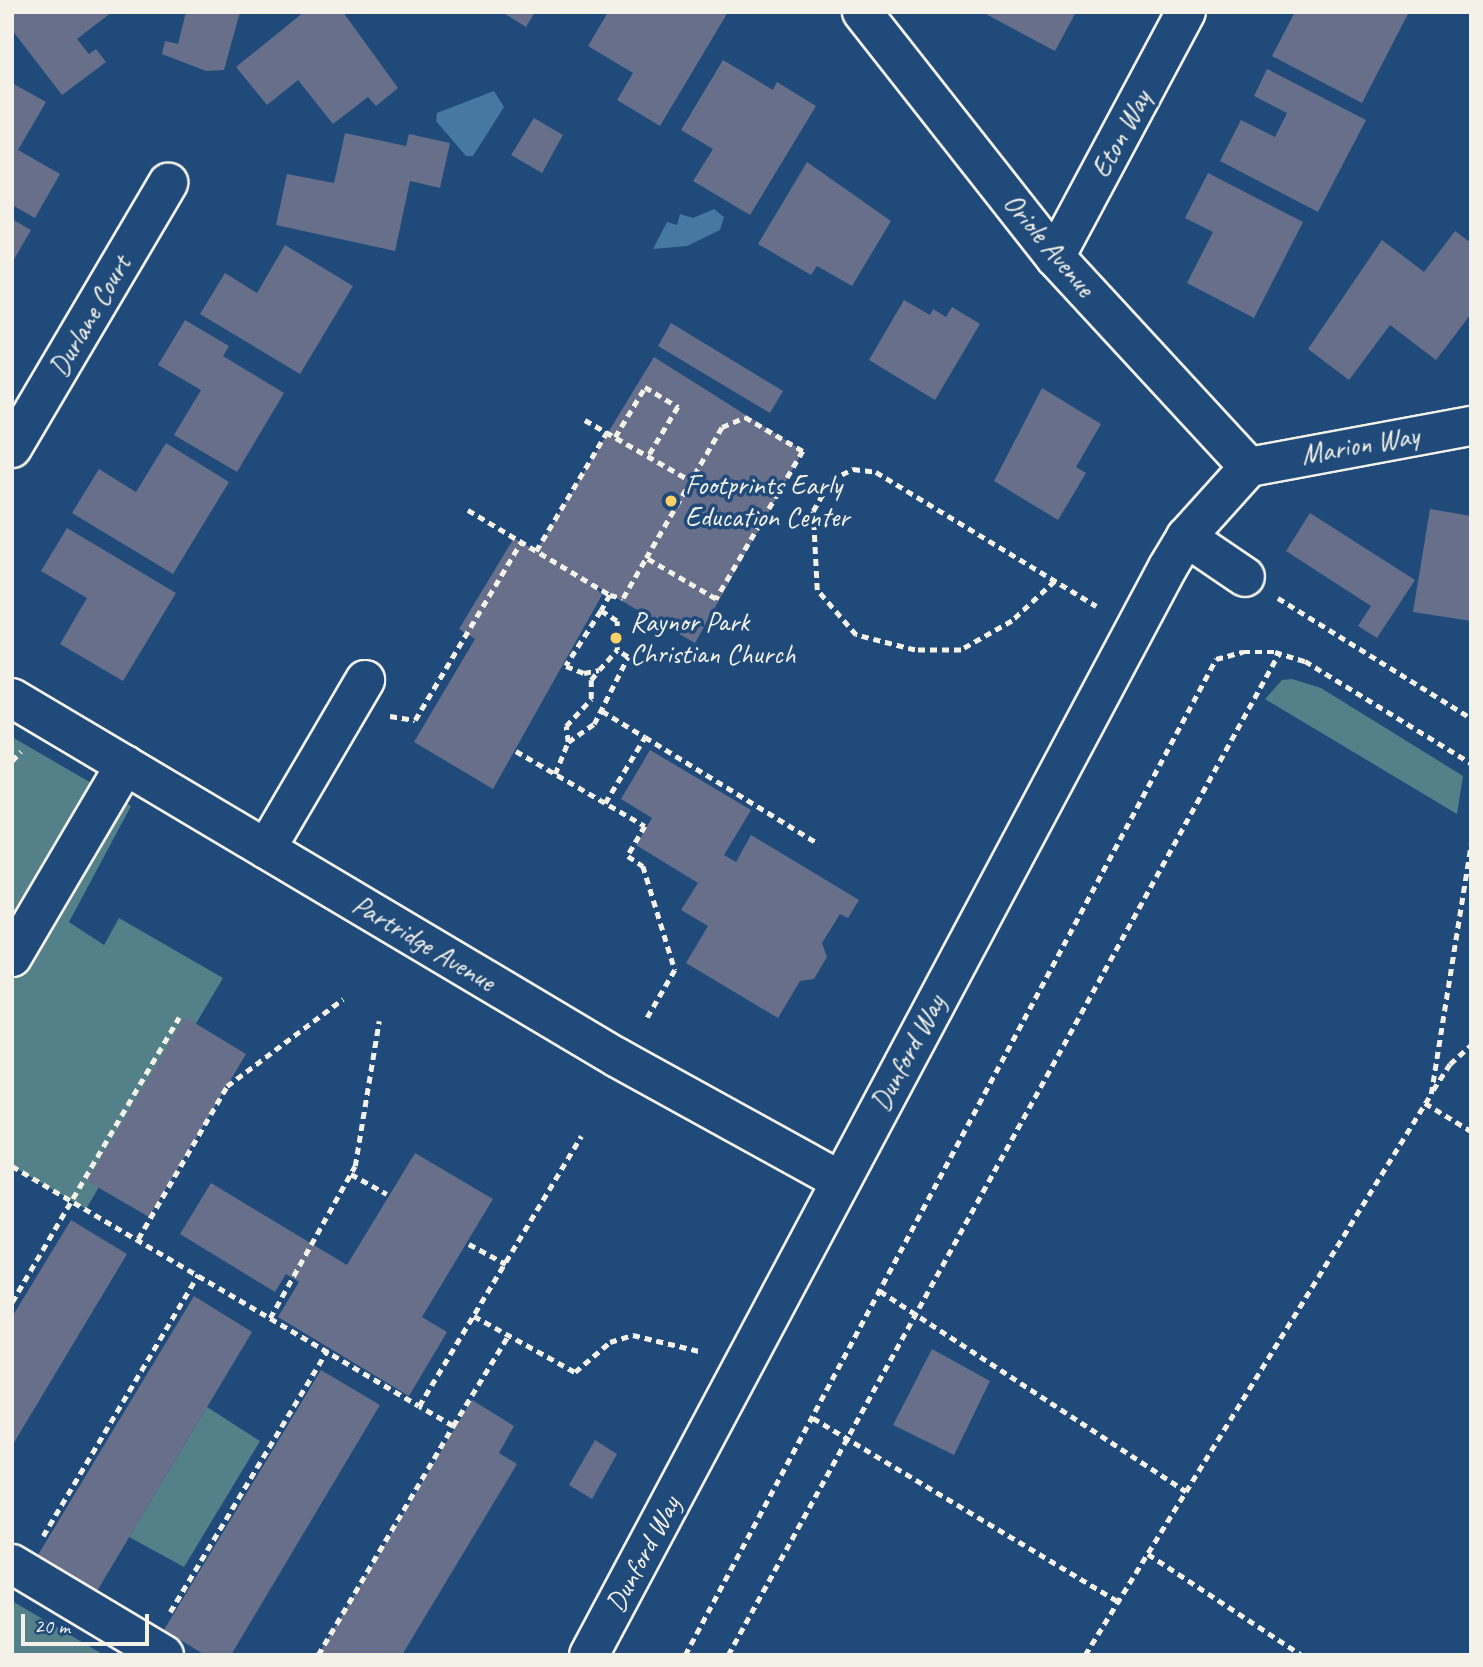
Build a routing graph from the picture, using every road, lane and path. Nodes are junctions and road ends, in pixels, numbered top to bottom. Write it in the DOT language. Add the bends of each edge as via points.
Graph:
graph roads {
  1 [pos="862,12"];
  2 [pos="1186,12"];
  3 [pos="168,183"];
  4 [pos="1055,257"];
  5 [pos="585,420"];
  6 [pos="1471,426"];
  7 [pos="607,432"];
  8 [pos="614,437"];
  9 [pos="12,448"];
  10 [pos="648,457"];
  11 [pos="1249,467"];
  12 [pos="691,481"];
  13 [pos="468,510"];
  14 [pos="1186,537"];
  15 [pos="521,542"];
  16 [pos="536,551"];
  17 [pos="646,558"];
  18 [pos="1245,577"];
  19 [pos="1055,581"];
  20 [pos="610,595"];
  21 [pos="1096,606"];
  22 [pos="601,611"];
  23 [pos="617,650"];
  24 [pos="1279,653"];
  25 [pos="599,670"];
  26 [pos="365,680"];
  27 [pos="12,698"];
  28 [pos="602,711"];
  29 [pos="389,716"];
  30 [pos="1471,718"];
  31 [pos="645,737"];
  32 [pos="568,742"];
  33 [pos="22,750"];
  34 [pos="516,751"];
  35 [pos="12,761"];
  36 [pos="1471,763"];
  37 [pos="125,765"];
  38 [pos="555,774"];
  39 [pos="605,803"];
  40 [pos="819,844"];
  41 [pos="1471,844"];
  42 [pos="266,849"];
  43 [pos="12,957"];
  44 [pos="342,999"];
  45 [pos="179,1017"];
  46 [pos="646,1020"];
  47 [pos="379,1021"];
  48 [pos="1471,1045"];
  49 [pos="1431,1094"];
  50 [pos="1425,1103"];
  51 [pos="1471,1131"];
  52 [pos="581,1136"];
  53 [pos="12,1166"];
  54 [pos="351,1174"];
  55 [pos="839,1180"];
  56 [pos="387,1194"];
  57 [pos="72,1201"];
  58 [pos="138,1239"];
  59 [pos="469,1244"];
  60 [pos="506,1264"];
  61 [pos="198,1275"];
  62 [pos="880,1291"];
  63 [pos="12,1302"];
  64 [pos="474,1316"];
  65 [pos="918,1316"];
  66 [pos="270,1318"];
  67 [pos="508,1336"];
  68 [pos="327,1351"];
  69 [pos="699,1351"];
  70 [pos="419,1406"];
  71 [pos="813,1419"];
  72 [pos="453,1426"];
  73 [pos="850,1440"];
  74 [pos="1186,1491"];
  75 [pos="26,1552"];
  76 [pos="1148,1553"];
  77 [pos="1118,1601"];
  78 [pos="165,1636"];
  79 [pos="318,1655"];
  80 [pos="589,1655"];
  81 [pos="685,1655"];
  82 [pos="728,1655"];
  83 [pos="1085,1655"];
  84 [pos="1302,1655"];
  1 -- 4 [label="street, Oriole Avenue"];
  2 -- 4 [label="street, Eton Way"];
  3 -- 9 [label="street, Durlane Court"];
  4 -- 11 [label="street, Oriole Avenue"];
  5 -- 7 [label="path"];
  6 -- 11 [label="street, Marion Way"];
  7 -- 8 [label="path"];
  7 -- 16 [label="path"];
  8 -- 10 [label="path"];
  8 -- 10 [label="path" via="645,387 678,407"];
  10 -- 12 [label="path"];
  11 -- 14 [label="street, Dunford Way"];
  12 -- 17 [label="path"];
  12 -- 17 [label="path" via="722,427 745,417 803,452 716,598"];
  13 -- 15 [label="path"];
  14 -- 18 [label="street"];
  14 -- 55 [label="street, Dunford Way"];
  15 -- 16 [label="path"];
  15 -- 29 [label="path" via="415,720"];
  16 -- 20 [label="path"];
  17 -- 20 [label="path" via="623,598"];
  18 -- 30 [label="path"];
  19 -- 19 [label="path" via="876,472 853,469 831,480 813,511 817,590 856,635 915,650 961,650 1012,621"];
  19 -- 21 [label="path"];
  20 -- 22 [label="path"];
  22 -- 23 [label="path" via="621,629"];
  22 -- 25 [label="path" via="566,666 584,673"];
  23 -- 25 [label="path"];
  23 -- 28 [label="path" via="628,657"];
  24 -- 36 [label="path" via="1305,661"];
  24 -- 62 [label="path" via="1243,652 1216,659 1200,681"];
  24 -- 65 [label="path"];
  25 -- 32 [label="path" via="591,680 591,699 566,726"];
  26 -- 42 [label="street"];
  27 -- 37 [label="street, Partridge Avenue"];
  28 -- 31 [label="path"];
  28 -- 32 [label="path"];
  31 -- 39 [label="path"];
  31 -- 40 [label="path"];
  32 -- 38 [label="path"];
  33 -- 35 [label="path"];
  34 -- 38 [label="path"];
  37 -- 42 [label="street, Partridge Avenue"];
  37 -- 43 [label="street"];
  38 -- 39 [label="path"];
  39 -- 46 [label="path" via="645,826 628,856 643,866 675,970"];
  41 -- 49 [label="path"];
  42 -- 55 [label="street, Partridge Avenue" via="628,1064"];
  44 -- 58 [label="path" via="227,1086"];
  45 -- 57 [label="path"];
  47 -- 54 [label="path"];
  48 -- 49 [label="path" via="1450,1064"];
  49 -- 50 [label="path"];
  50 -- 51 [label="path"];
  50 -- 74 [label="path"];
  52 -- 60 [label="path"];
  53 -- 57 [label="path"];
  54 -- 56 [label="path"];
  54 -- 66 [label="path"];
  55 -- 80 [label="street, Dunford Way"];
  57 -- 58 [label="path"];
  57 -- 63 [label="path"];
  58 -- 61 [label="path"];
  59 -- 60 [label="path"];
  60 -- 64 [label="path"];
  61 -- 66 [label="path"];
  61 -- 75 [label="path"];
  62 -- 65 [label="path"];
  62 -- 71 [label="path"];
  64 -- 67 [label="path"];
  64 -- 70 [label="path"];
  65 -- 73 [label="path"];
  65 -- 74 [label="path"];
  66 -- 68 [label="path"];
  67 -- 69 [label="path" via="575,1372 610,1342 633,1335"];
  67 -- 72 [label="path"];
  68 -- 70 [label="path"];
  68 -- 78 [label="path"];
  70 -- 72 [label="path"];
  71 -- 73 [label="path"];
  71 -- 81 [label="path"];
  72 -- 79 [label="path"];
  73 -- 77 [label="path"];
  73 -- 82 [label="path"];
  74 -- 76 [label="path"];
  75 -- 78 [label="street"];
  76 -- 77 [label="path"];
  76 -- 84 [label="path"];
  77 -- 83 [label="path"];
}
